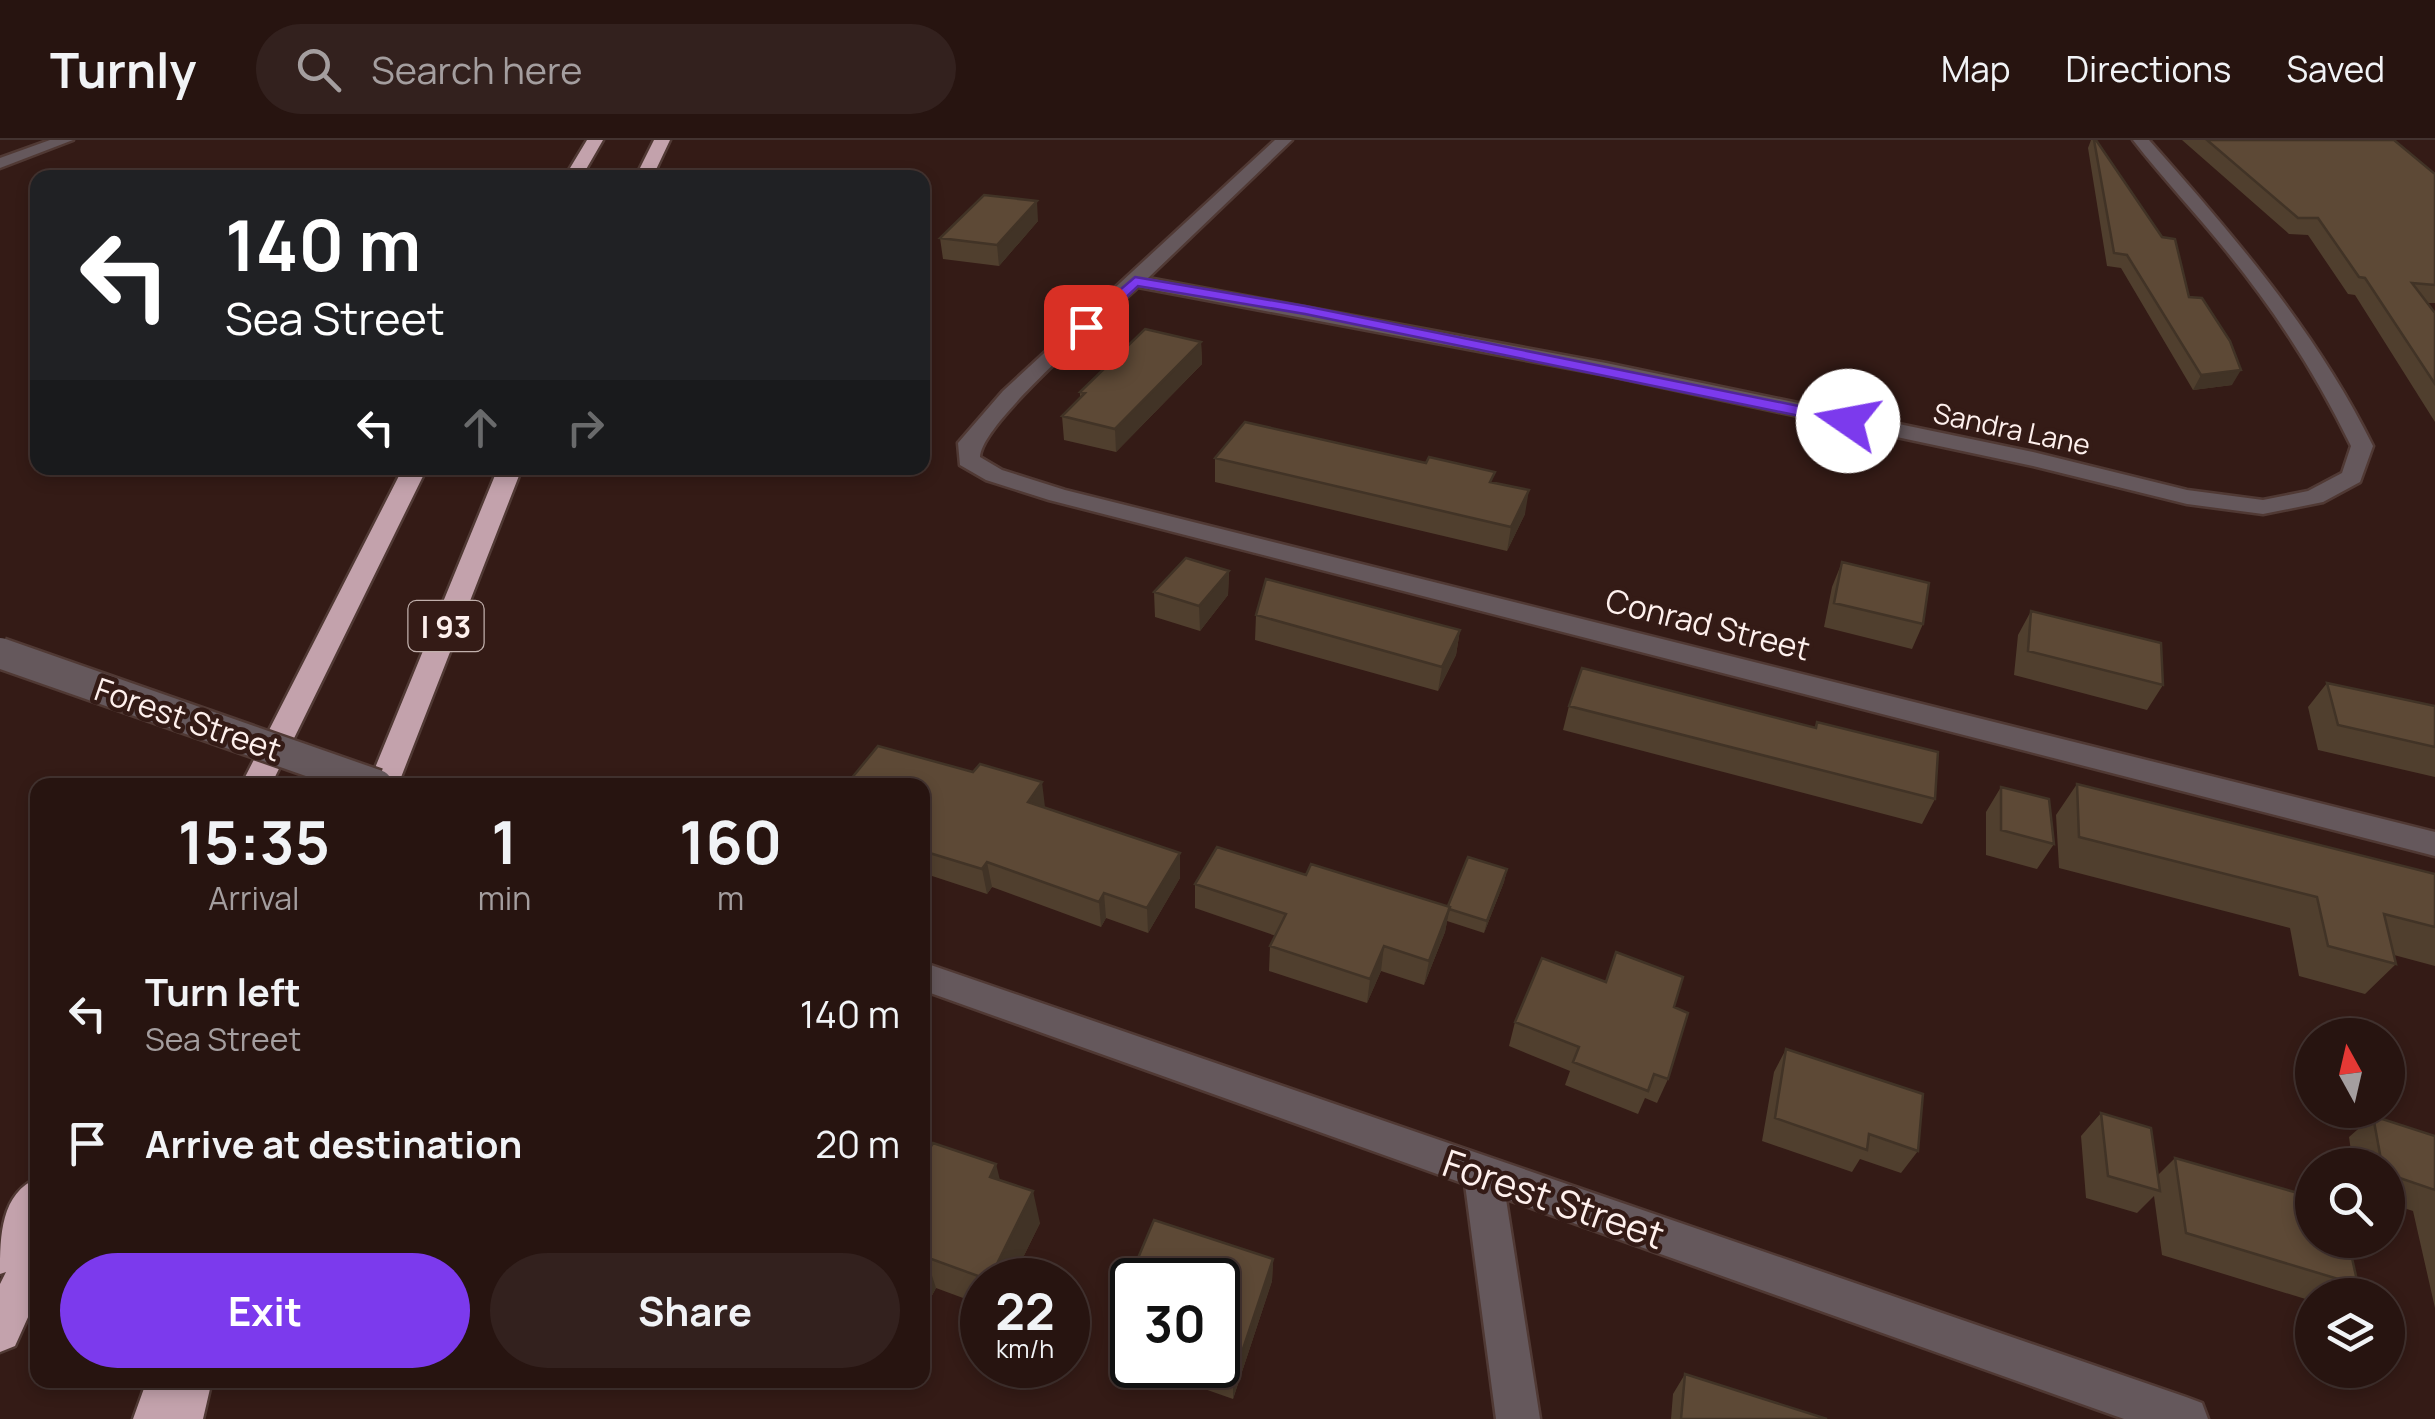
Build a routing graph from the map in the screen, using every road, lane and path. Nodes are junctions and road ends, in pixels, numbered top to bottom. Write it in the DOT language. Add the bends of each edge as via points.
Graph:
graph roads {
  1 [pos="65,140"];
  2 [pos="596,140"];
  3 [pos="662,140"];
  4 [pos="1284,140"];
  5 [pos="2141,140"];
  6 [pos="0,163"];
  7 [pos="577,170"];
  8 [pos="647,170"];
  9 [pos="1135,281"];
  10 [pos="411,475"];
  11 [pos="507,475"];
  12 [pos="0,653"];
  13 [pos="260,778"];
  14 [pos="360,778"];
  15 [pos="383,778"];
  16 [pos="2435,844"];
  17 [pos="930,979"];
  18 [pos="1483,1173"];
  19 [pos="30,1208"];
  20 [pos="0,1255"];
  21 [pos="30,1265"];
  22 [pos="0,1331"];
  23 [pos="166,1388"];
  24 [pos="188,1388"];
  25 [pos="155,1419"];
  26 [pos="181,1419"];
  27 [pos="1518,1419"];
  28 [pos="2186,1419"];
  1 -- 6 [label="street"];
  2 -- 7 [label="highway"];
  3 -- 8 [label="highway"];
  4 -- 9 [label="street"];
  5 -- 9 [label="street, Sandra Lane" via="2256,274 2345,407 2362,446 2352,476 2316,497 2263,507 2187,498 1606,369"];
  9 -- 16 [label="street, Conrad Street" via="998,410 969,443 968,460 1057,495"];
  10 -- 13 [label="highway"];
  11 -- 15 [label="highway, I 93"];
  12 -- 14 [label="street, Forest Street, bridge"];
  17 -- 18 [label="street, Forest Street"];
  18 -- 27 [label="street"];
  18 -- 28 [label="street, Forest Street"];
  19 -- 20 [label="highway"];
  21 -- 22 [label="highway"];
  23 -- 25 [label="highway"];
  24 -- 26 [label="highway"];
}
